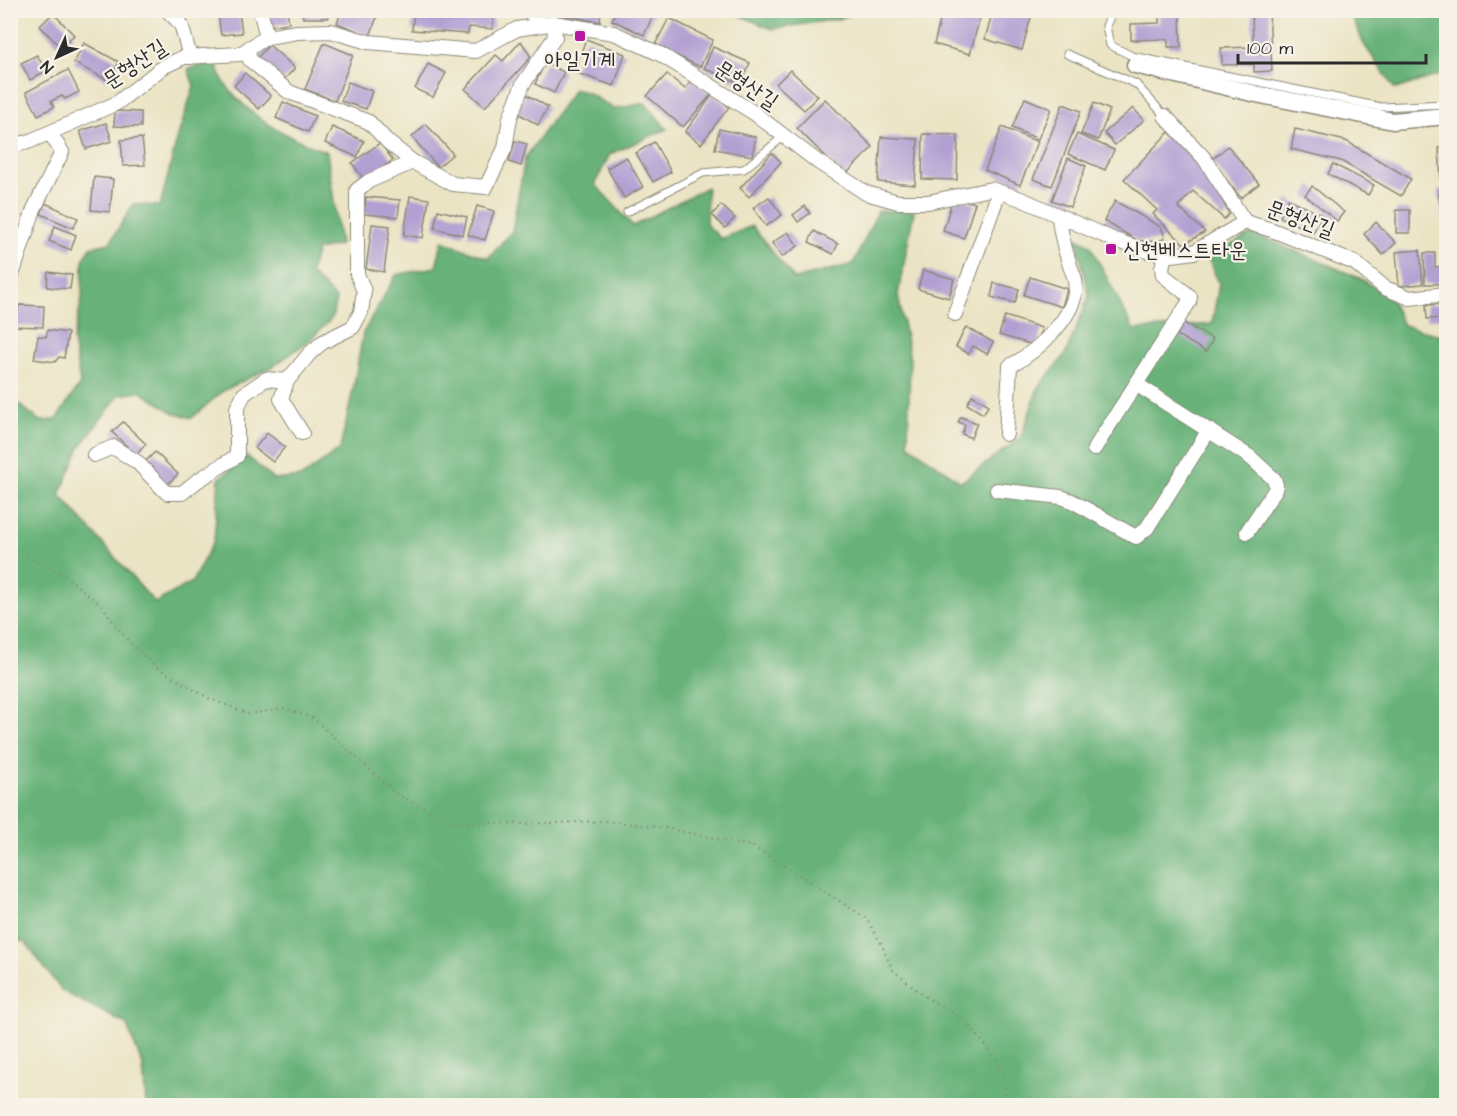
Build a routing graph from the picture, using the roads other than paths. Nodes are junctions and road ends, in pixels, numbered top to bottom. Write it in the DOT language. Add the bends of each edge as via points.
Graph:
graph roads {
  1 [pos="166,10"];
  2 [pos="260,10"];
  3 [pos="528,10"];
  4 [pos="1113,10"];
  5 [pos="548,24"];
  6 [pos="267,37"];
  7 [pos="250,47"];
  8 [pos="1067,54"];
  9 [pos="190,57"];
  10 [pos="1135,64"];
  11 [pos="1446,104"];
  12 [pos="1165,116"];
  13 [pos="1446,116"];
  14 [pos="50,133"];
  15 [pos="784,136"];
  16 [pos="10,146"];
  17 [pos="413,162"];
  18 [pos="999,192"];
  19 [pos="627,212"];
  20 [pos="1059,216"];
  21 [pos="1245,222"];
  22 [pos="1166,254"];
  23 [pos="10,281"];
  24 [pos="1446,294"];
  25 [pos="955,314"];
  26 [pos="286,381"];
  27 [pos="1136,384"];
  28 [pos="1209,430"];
  29 [pos="302,433"];
  30 [pos="1006,434"];
  31 [pos="1094,449"];
  32 [pos="94,455"];
  33 [pos="998,490"];
  34 [pos="1247,532"];
  1 -- 9 [label="street" via="181,24"];
  2 -- 6 [label="street"];
  3 -- 5 [label="street"];
  4 -- 11 [label="lane" via="1106,26 1110,45 1132,56 1381,107"];
  5 -- 6 [label="street, 문형산길" via="517,29 476,51 368,42 331,31"];
  5 -- 15 [label="street, 문형산길" via="614,33 660,54"];
  5 -- 17 [label="street" via="555,38 523,84 510,118 505,148 486,187 453,184"];
  6 -- 7 [label="street, 문형산길"];
  7 -- 9 [label="street, 문형산길" via="240,54"];
  7 -- 17 [label="street" via="250,60 289,92 369,123"];
  8 -- 12 [label="lane" via="1136,84"];
  9 -- 14 [label="street, 문형산길" via="164,67 117,103"];
  10 -- 13 [label="street" via="1393,122"];
  12 -- 21 [label="street" via="1204,158"];
  14 -- 16 [label="street, 문형산길"];
  14 -- 23 [label="street" via="62,152 34,209"];
  15 -- 18 [label="street, 문형산길" via="866,193 898,202 928,202 991,189"];
  15 -- 19 [label="lane" via="744,169 703,173"];
  17 -- 26 [label="street" via="357,190 357,274 364,291 361,312 353,327 316,348"];
  18 -- 20 [label="street, 문형산길"];
  18 -- 25 [label="street"];
  20 -- 22 [label="street, 문형산길" via="1112,239"];
  20 -- 30 [label="street" via="1076,282 1074,297 1060,326 1010,366"];
  21 -- 22 [label="street, 문형산길" via="1194,252"];
  21 -- 24 [label="street, 문형산길" via="1355,263 1385,288 1410,298"];
  22 -- 27 [label="street" via="1163,275 1190,297 1189,302"];
  26 -- 29 [label="street" via="281,399"];
  26 -- 32 [label="street" via="266,379 244,394 237,408 237,456 182,493 167,493 137,462 113,447"];
  27 -- 28 [label="street"];
  27 -- 31 [label="street"];
  28 -- 33 [label="street" via="1147,528 1136,537 1061,497"];
  28 -- 34 [label="street" via="1250,457 1269,473 1276,485"];
}
